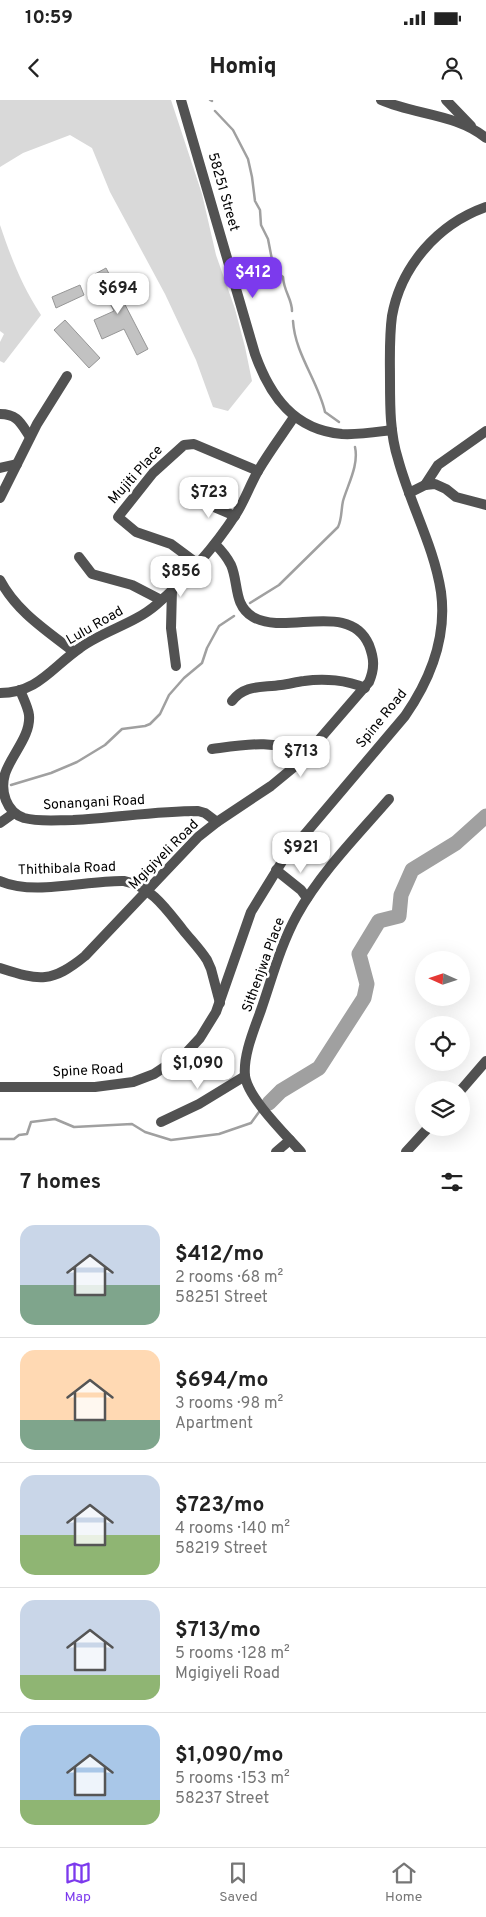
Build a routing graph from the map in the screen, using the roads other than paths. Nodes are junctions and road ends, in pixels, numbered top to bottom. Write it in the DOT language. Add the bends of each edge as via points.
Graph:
graph roads {
  1 [pos="181,100"];
  2 [pos="381,100"];
  3 [pos="446,100"];
  4 [pos="473,128"];
  5 [pos="486,138"];
  6 [pos="486,207"];
  7 [pos="67,376"];
  8 [pos="0,414"];
  9 [pos="294,417"];
  10 [pos="392,430"];
  11 [pos="486,431"];
  12 [pos="30,437"];
  13 [pos="17,464"];
  14 [pos="0,468"];
  15 [pos="258,471"];
  16 [pos="425,485"];
  17 [pos="409,493"];
  18 [pos="0,498"];
  19 [pos="193,498"];
  20 [pos="486,504"];
  21 [pos="235,516"];
  22 [pos="215,544"];
  23 [pos="79,557"];
  24 [pos="198,564"];
  25 [pos="0,580"];
  26 [pos="172,589"];
  27 [pos="161,600"];
  28 [pos="74,652"];
  29 [pos="176,666"];
  30 [pos="365,688"];
  31 [pos="20,690"];
  32 [pos="0,693"];
  33 [pos="232,702"];
  34 [pos="212,748"];
  35 [pos="306,756"];
  36 [pos="388,799"];
  37 [pos="14,813"];
  38 [pos="217,822"];
  39 [pos="0,823"];
  40 [pos="276,870"];
  41 [pos="0,881"];
  42 [pos="148,890"];
  43 [pos="307,898"];
  44 [pos="0,968"];
  45 [pos="220,1003"];
  46 [pos="486,1061"];
  47 [pos="245,1076"];
  48 [pos="469,1081"];
  49 [pos="0,1087"];
  50 [pos="161,1122"];
  51 [pos="421,1136"];
  52 [pos="290,1140"];
  53 [pos="276,1152"];
  54 [pos="301,1152"];
  55 [pos="406,1152"];
  1 -- 9 [label="street, 58251 Street" via="262,374"];
  2 -- 4 [label="street"];
  3 -- 4 [label="street"];
  4 -- 5 [label="street"];
  6 -- 10 [label="street, Spine Road" via="458,220 436,236 402,283 392,316 390,338"];
  7 -- 12 [label="street"];
  8 -- 12 [label="street" via="17,418"];
  9 -- 10 [label="street, 58251 Street" via="341,434"];
  9 -- 15 [label="street, Lulu Road"];
  10 -- 17 [label="street, Spine Road"];
  11 -- 16 [label="street" via="438,465"];
  12 -- 13 [label="street"];
  13 -- 14 [label="street"];
  13 -- 18 [label="street"];
  15 -- 21 [label="street, Lulu Road"];
  15 -- 24 [label="street, Mujiti Place" via="194,444 184,445 153,473 118,517 136,532 171,544"];
  16 -- 17 [label="street"];
  16 -- 20 [label="street" via="435,484 456,497"];
  17 -- 40 [label="street, Spine Road" via="426,537 441,593 442,624 429,675 405,716"];
  19 -- 21 [label="street"];
  21 -- 22 [label="street, Lulu Road"];
  22 -- 24 [label="street, Lulu Road"];
  22 -- 30 [label="street, Mgigiyeli Road" via="231,566 240,602 252,616 269,623 338,622 355,627 367,640 374,661 373,672"];
  23 -- 27 [label="street" via="92,574 125,582"];
  24 -- 26 [label="street, Lulu Road"];
  25 -- 28 [label="street" via="13,602"];
  26 -- 27 [label="street, Lulu Road"];
  26 -- 29 [label="street" via="171,628"];
  27 -- 28 [label="street, Lulu Road" via="136,618"];
  28 -- 31 [label="street, Lulu Road" via="50,675 30,688"];
  30 -- 33 [label="street" via="337,681 304,681 251,688 236,695"];
  30 -- 35 [label="street, Mgigiyeli Road"];
  31 -- 32 [label="street, Lulu Road"];
  31 -- 37 [label="street" via="29,720 2,784 4,798"];
  34 -- 35 [label="street" via="249,744 283,746"];
  35 -- 38 [label="street, Mgigiyeli Road" via="271,786"];
  36 -- 43 [label="street, Sithenjwa Place"];
  37 -- 38 [label="street, Sonangani Road" via="30,819 59,820 198,810"];
  37 -- 39 [label="street"];
  38 -- 42 [label="street, Mgigiyeli Road" via="198,837"];
  40 -- 43 [label="street"];
  40 -- 45 [label="street, Spine Road" via="251,912"];
  41 -- 42 [label="street, Thithibala Road" via="32,887 124,881"];
  42 -- 44 [label="street, Mgigiyeli Road" via="85,956 59,974 29,976"];
  42 -- 45 [label="street, Thithibala Road" via="207,960"];
  43 -- 47 [label="street, Sithenjwa Place" via="289,932 252,1036"];
  45 -- 49 [label="street, Spine Road" via="200,1038 187,1052 154,1074 133,1082 95,1087"];
  46 -- 48 [label="street"];
  47 -- 50 [label="street"];
  47 -- 52 [label="street" via="255,1098"];
  51 -- 55 [label="street"];
  52 -- 53 [label="street"];
  52 -- 54 [label="street"];
}
